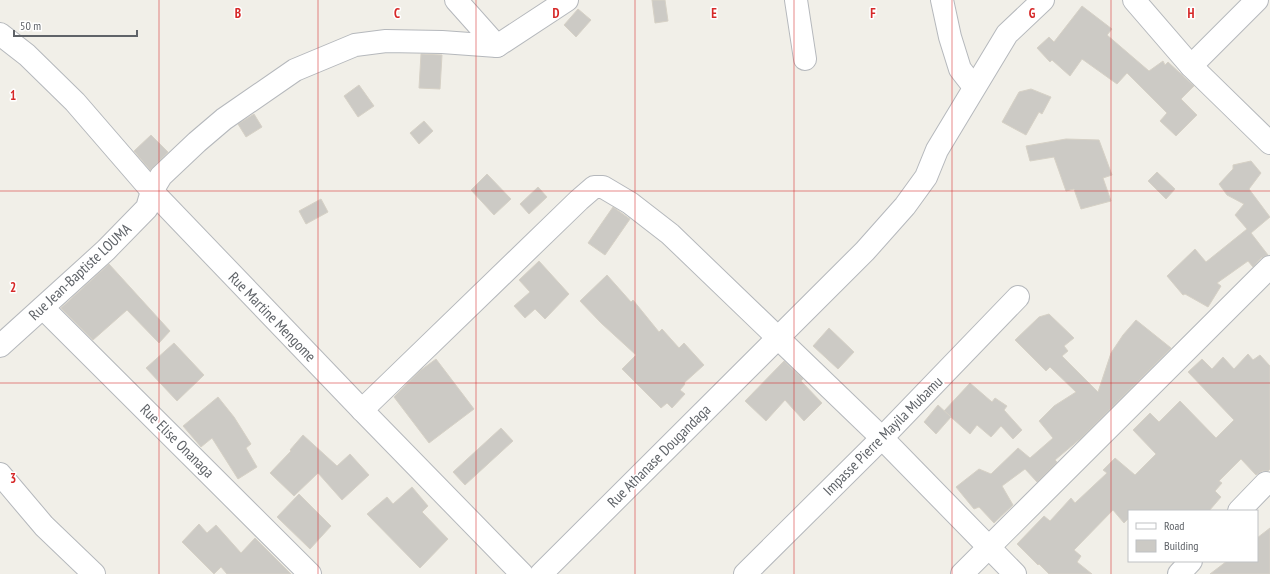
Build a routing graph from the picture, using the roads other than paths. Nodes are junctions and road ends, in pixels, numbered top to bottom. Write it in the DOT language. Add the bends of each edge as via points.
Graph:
graph roads {
  1 [pos="456,0"];
  2 [pos="568,0"];
  3 [pos="796,0"];
  4 [pos="942,0"];
  5 [pos="1043,0"];
  6 [pos="1134,0"];
  7 [pos="1256,0"];
  8 [pos="0,34"];
  9 [pos="0,40"];
  10 [pos="497,46"];
  11 [pos="27,55"];
  12 [pos="805,59"];
  13 [pos="1191,66"];
  14 [pos="974,87"];
  15 [pos="1270,143"];
  16 [pos="152,191"];
  17 [pos="1270,267"];
  18 [pos="1018,297"];
  19 [pos="43,308"];
  20 [pos="778,338"];
  21 [pos="0,346"];
  22 [pos="362,410"];
  23 [pos="882,438"];
  24 [pos="0,474"];
  25 [pos="1266,483"];
  26 [pos="1241,510"];
  27 [pos="990,548"];
  28 [pos="1190,562"];
  29 [pos="94,574"];
  30 [pos="310,574"];
  31 [pos="522,574"];
  32 [pos="541,574"];
  33 [pos="745,574"];
  34 [pos="962,574"];
  35 [pos="1015,574"];
  36 [pos="1179,574"];
  1 -- 10 [label="street"];
  2 -- 10 [label="street"];
  3 -- 12 [label="street"];
  4 -- 14 [label="street" via="960,70"];
  5 -- 14 [label="street, Rue Athanase Dougandaga" via="1007,34"];
  6 -- 13 [label="street"];
  7 -- 13 [label="street"];
  8 -- 11 [label="street"];
  9 -- 11 [label="street"];
  10 -- 16 [label="street, Rue Jean-Baptiste LOUMA" via="386,41 355,45 295,70 243,105 196,142 161,176"];
  11 -- 16 [label="street, Rue Martine Mengome" via="75,102"];
  13 -- 15 [label="street"];
  14 -- 20 [label="street, Rue Athanase Dougandaga" via="937,150 926,177 905,206 865,251"];
  16 -- 19 [label="street, Rue Jean-Baptiste LOUMA" via="147,208"];
  16 -- 22 [label="street, Rue Martine Mengome"];
  17 -- 27 [label="street"];
  18 -- 23 [label="street, Impasse Pierre Mayila Mubamu"];
  19 -- 21 [label="street, Rue Jean-Baptiste LOUMA"];
  19 -- 30 [label="street, Rue Elise Onanaga"];
  20 -- 22 [label="street" via="670,234 614,192 598,186 579,200"];
  20 -- 23 [label="street"];
  20 -- 32 [label="street, Rue Athanase Dougandaga"];
  22 -- 31 [label="street, Rue Martine Mengome"];
  23 -- 27 [label="street"];
  23 -- 33 [label="street, Impasse Pierre Mayila Mubamu"];
  24 -- 29 [label="street" via="44,526"];
  25 -- 26 [label="street"];
  27 -- 34 [label="street"];
  27 -- 35 [label="street"];
  28 -- 36 [label="street"];
}
